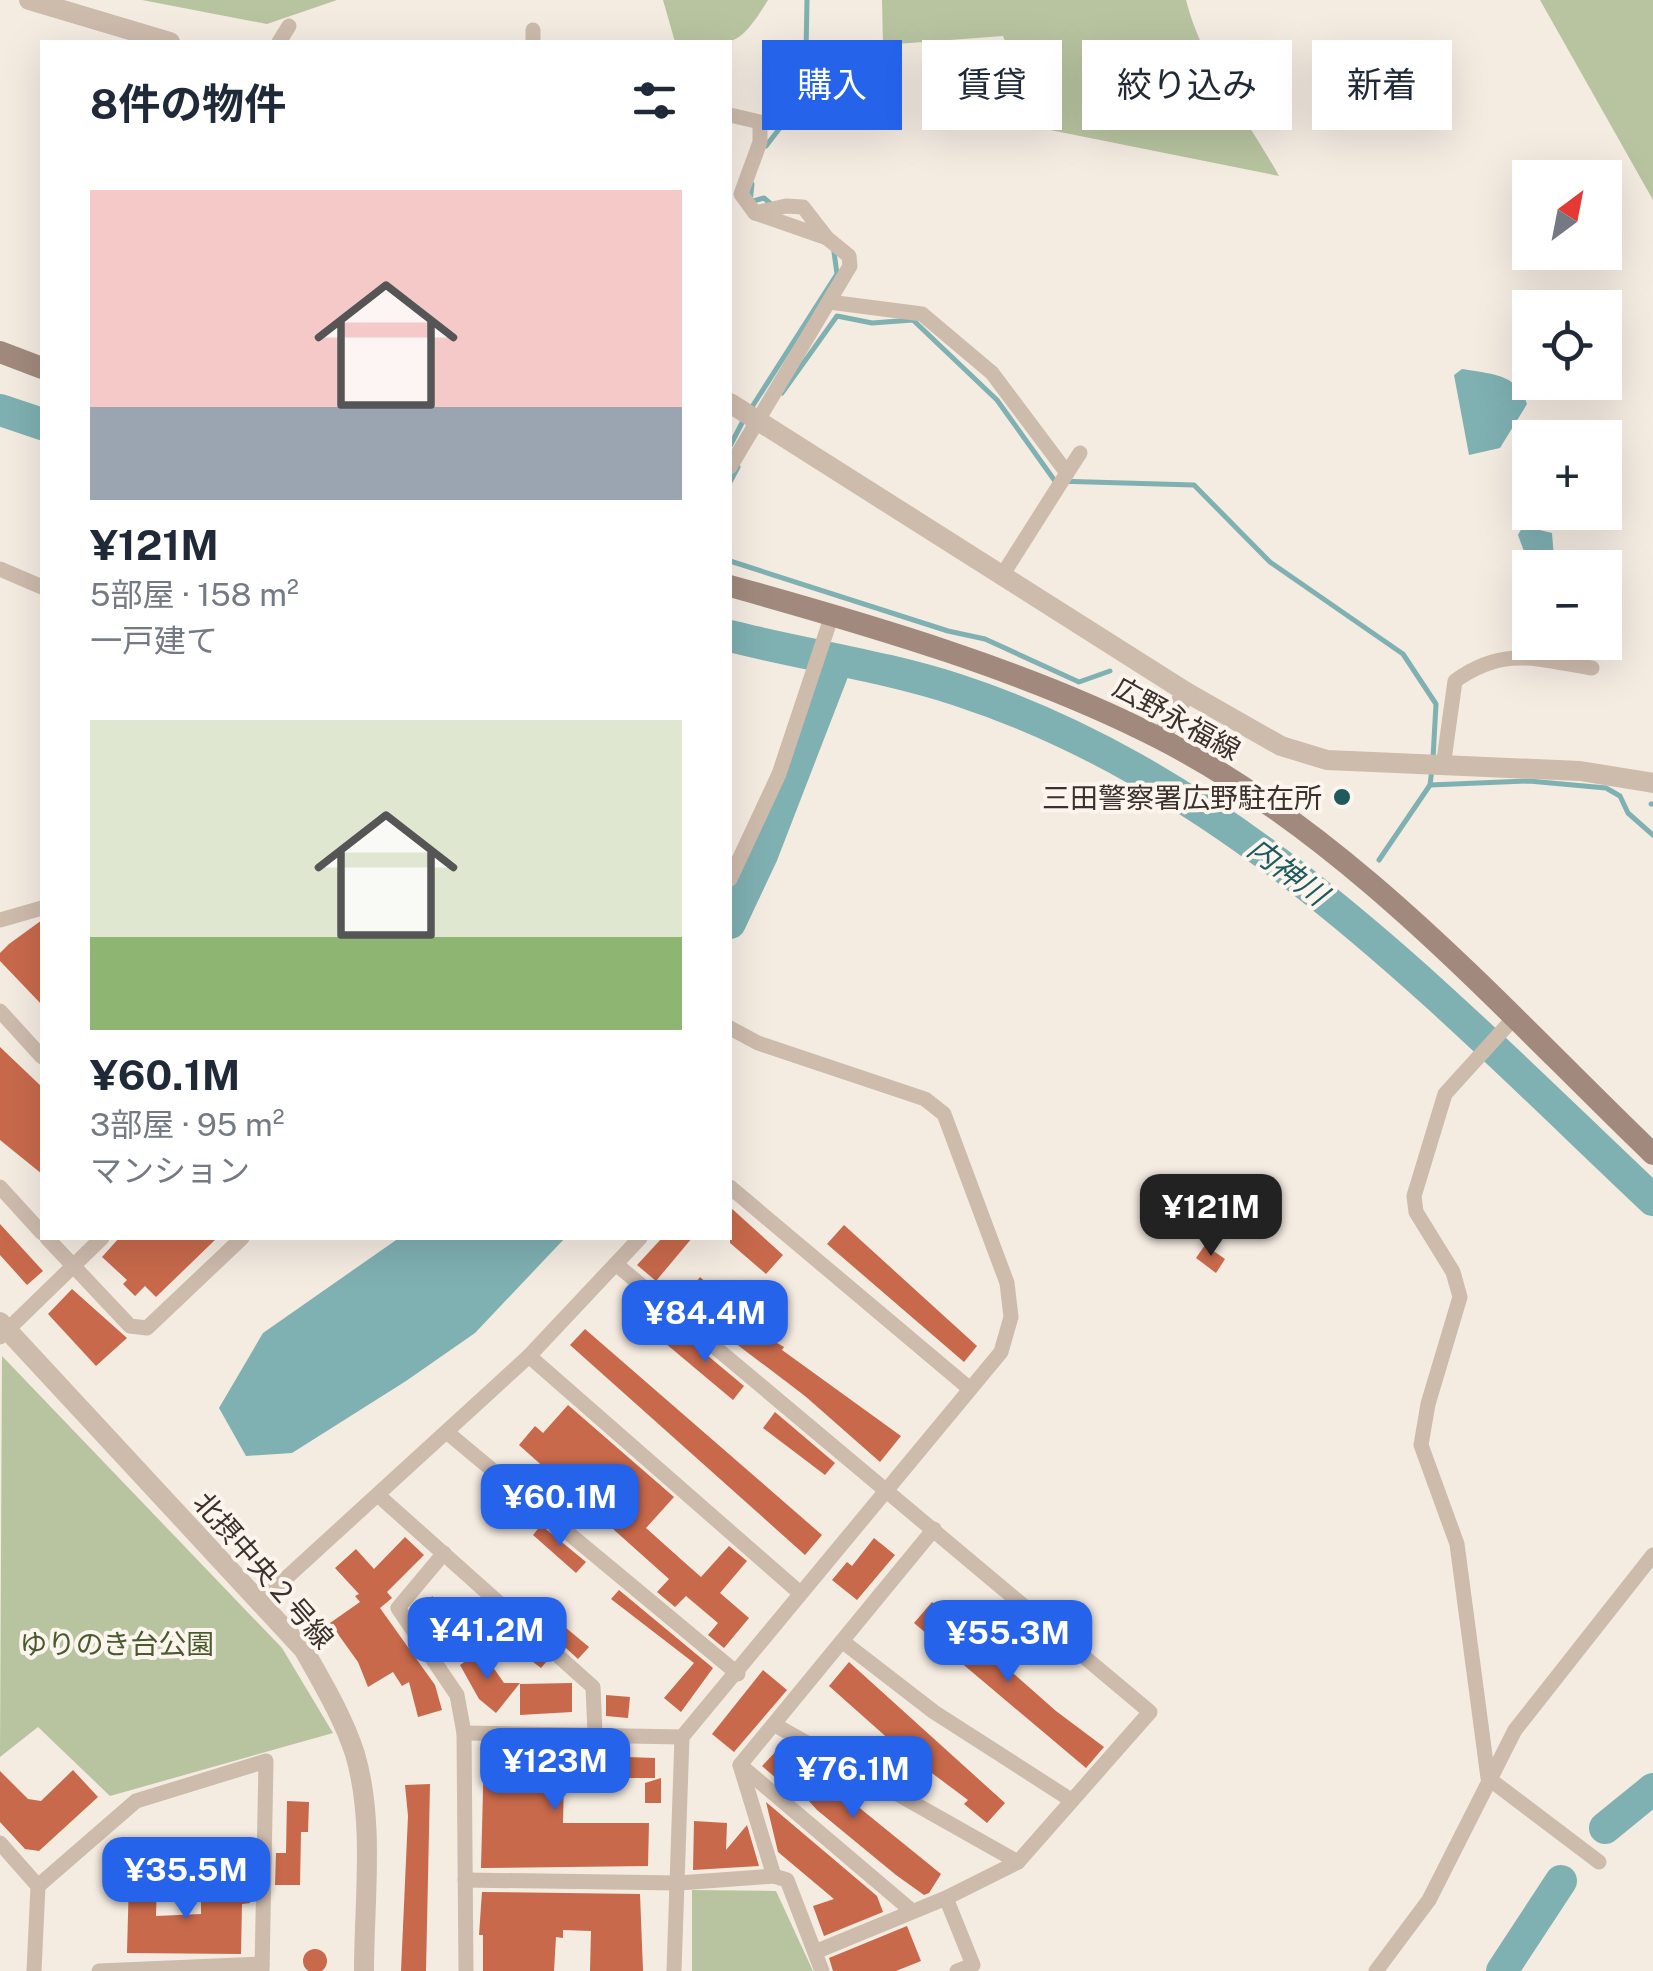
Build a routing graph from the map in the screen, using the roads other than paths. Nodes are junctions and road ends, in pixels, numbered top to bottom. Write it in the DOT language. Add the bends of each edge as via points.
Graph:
graph roads {
  1 [pos="30,0"];
  2 [pos="72,8"];
  3 [pos="289,26"];
  4 [pos="164,40"];
  5 [pos="280,40"];
  6 [pos="732,115"];
  7 [pos="829,302"];
  8 [pos="0,352"];
  9 [pos="40,367"];
  10 [pos="732,404"];
  11 [pos="758,418"];
  12 [pos="1080,453"];
  13 [pos="732,463"];
  14 [pos="1067,473"];
  15 [pos="0,569"];
  16 [pos="1003,574"];
  17 [pos="40,586"];
  18 [pos="732,587"];
  19 [pos="830,621"];
  20 [pos="1592,668"];
  21 [pos="1186,692"];
  22 [pos="1160,738"];
  23 [pos="1443,766"];
  24 [pos="1653,783"];
  25 [pos="732,874"];
  26 [pos="40,909"];
  27 [pos="0,920"];
  28 [pos="0,1012"];
  29 [pos="1513,1020"];
  30 [pos="732,1029"];
  31 [pos="40,1055"];
  32 [pos="1653,1154"];
  33 [pos="0,1187"];
  34 [pos="732,1189"];
  35 [pos="40,1230"];
  36 [pos="50,1240"];
  37 [pos="100,1240"];
  38 [pos="240,1240"];
  39 [pos="638,1240"];
  40 [pos="72,1265"];
  41 [pos="617,1265"];
  42 [pos="2,1330"];
  43 [pos="530,1356"];
  44 [pos="970,1389"];
  45 [pos="449,1434"];
  46 [pos="887,1491"];
  47 [pos="379,1496"];
  48 [pos="934,1530"];
  49 [pos="444,1553"];
  50 [pos="1653,1555"];
  51 [pos="800,1593"];
  52 [pos="261,1601"];
  53 [pos="842,1641"];
  54 [pos="738,1674"];
  55 [pos="775,1725"];
  56 [pos="464,1733"];
  57 [pos="595,1733"];
  58 [pos="682,1737"];
  59 [pos="740,1765"];
  60 [pos="1488,1778"];
  61 [pos="1071,1800"];
  62 [pos="0,1843"];
  63 [pos="1018,1862"];
  64 [pos="1598,1862"];
  65 [pos="0,1863"];
  66 [pos="18,1863"];
  67 [pos="774,1876"];
  68 [pos="466,1880"];
  69 [pos="678,1883"];
  70 [pos="38,1886"];
  71 [pos="946,1898"];
  72 [pos="912,1911"];
  73 [pos="815,1952"];
  74 [pos="262,1968"];
  75 [pos="34,1971"];
  76 [pos="99,1971"];
  77 [pos="364,1971"];
  78 [pos="466,1971"];
  79 [pos="674,1971"];
  80 [pos="822,1971"];
  81 [pos="957,1971"];
  82 [pos="1376,1971"];
  1 -- 2 [label="street"];
  2 -- 4 [label="street"];
  3 -- 5 [label="street"];
  6 -- 7 [label="street" via="760,122 760,142 740,194 755,214 827,238 849,256"];
  7 -- 11 [label="street"];
  7 -- 14 [label="street" via="922,314 992,373"];
  8 -- 9 [label="main road"];
  10 -- 11 [label="street"];
  11 -- 13 [label="street"];
  11 -- 16 [label="street"];
  12 -- 14 [label="street"];
  14 -- 16 [label="street"];
  15 -- 17 [label="street"];
  16 -- 21 [label="street"];
  18 -- 19 [label="main road, 広野永福線"];
  19 -- 22 [label="main road, 広野永福線" via="1086,702"];
  19 -- 25 [label="street" via="802,713"];
  20 -- 23 [label="street" via="1531,658 1484,660 1455,681"];
  21 -- 22 [label="street"];
  21 -- 23 [label="street" via="1282,746 1327,760"];
  22 -- 29 [label="main road, 広野永福線" via="1290,820 1365,878"];
  23 -- 24 [label="street" via="1580,772"];
  26 -- 27 [label="street"];
  28 -- 31 [label="street"];
  29 -- 32 [label="main road, 広野永福線"];
  29 -- 60 [label="street" via="1444,1094 1414,1196 1460,1297 1421,1445 1457,1544"];
  30 -- 44 [label="street" via="758,1044 926,1099 944,1114 1007,1282 1010,1317 1001,1352"];
  33 -- 35 [label="street"];
  34 -- 44 [label="street"];
  36 -- 40 [label="street"];
  37 -- 40 [label="street"];
  38 -- 40 [label="street" via="148,1328 130,1326"];
  39 -- 41 [label="street"];
  40 -- 42 [label="street"];
  41 -- 43 [label="street"];
  41 -- 46 [label="street"];
  42 -- 52 [label="street, 北摂中央２号線"];
  43 -- 45 [label="street"];
  43 -- 51 [label="street"];
  44 -- 46 [label="street"];
  45 -- 47 [label="street"];
  45 -- 54 [label="street"];
  46 -- 48 [label="street"];
  46 -- 51 [label="street"];
  47 -- 49 [label="street"];
  47 -- 52 [label="street"];
  48 -- 53 [label="street"];
  48 -- 61 [label="street" via="1150,1712"];
  49 -- 56 [label="street" via="398,1608 457,1696"];
  49 -- 57 [label="street" via="593,1687"];
  50 -- 60 [label="street" via="1515,1730"];
  51 -- 54 [label="street"];
  52 -- 77 [label="street, 北摂中央２号線" via="304,1650 354,1754 364,1802"];
  53 -- 55 [label="street"];
  53 -- 61 [label="street" via="934,1712"];
  54 -- 58 [label="street"];
  55 -- 59 [label="street"];
  55 -- 63 [label="street"];
  56 -- 57 [label="street"];
  56 -- 68 [label="street"];
  57 -- 58 [label="street"];
  58 -- 69 [label="street"];
  59 -- 67 [label="street"];
  59 -- 72 [label="street"];
  60 -- 64 [label="street"];
  60 -- 82 [label="street" via="1428,1900"];
  61 -- 63 [label="street"];
  62 -- 66 [label="street"];
  63 -- 71 [label="street"];
  65 -- 66 [label="street"];
  66 -- 70 [label="street"];
  67 -- 69 [label="street"];
  67 -- 73 [label="street" via="787,1880"];
  68 -- 69 [label="street"];
  68 -- 78 [label="street"];
  69 -- 79 [label="street"];
  70 -- 74 [label="street" via="136,1801 266,1762"];
  70 -- 75 [label="street"];
  71 -- 72 [label="street"];
  71 -- 81 [label="street" via="973,1965"];
  72 -- 73 [label="street"];
  73 -- 80 [label="street"];
  74 -- 76 [label="street"];
}
